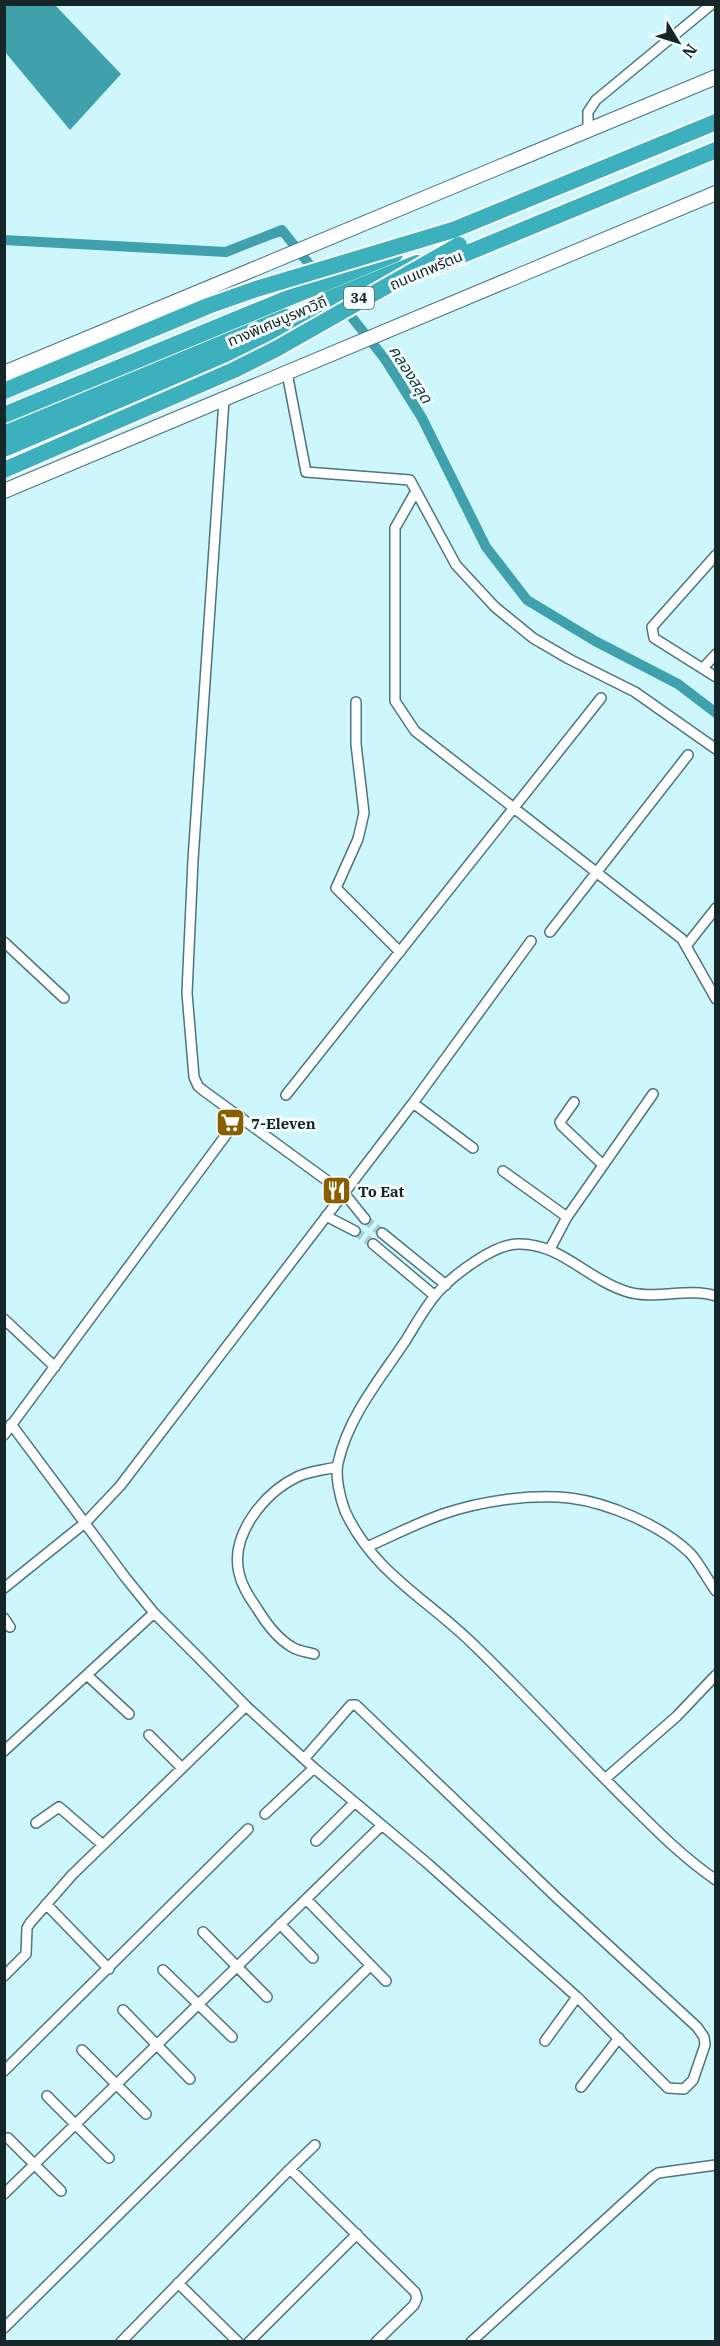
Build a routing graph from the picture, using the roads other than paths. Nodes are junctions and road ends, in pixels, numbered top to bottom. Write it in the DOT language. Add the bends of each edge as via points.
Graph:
graph roads {
  1 [pos="712,4"];
  2 [pos="716,77"];
  3 [pos="716,113"];
  4 [pos="716,122"];
  5 [pos="588,130"];
  6 [pos="716,141"];
  7 [pos="716,150"];
  8 [pos="716,193"];
  9 [pos="456,238"];
  10 [pos="4,373"];
  11 [pos="287,373"];
  12 [pos="4,391"];
  13 [pos="224,400"];
  14 [pos="4,404"];
  15 [pos="4,415"];
  16 [pos="4,434"];
  17 [pos="4,449"];
  18 [pos="4,470"];
  19 [pos="4,491"];
  20 [pos="416,491"];
  21 [pos="716,555"];
  22 [pos="716,654"];
  23 [pos="704,667"];
  24 [pos="716,677"];
  25 [pos="601,698"];
  26 [pos="356,702"];
  27 [pos="716,749"];
  28 [pos="688,755"];
  29 [pos="514,808"];
  30 [pos="596,872"];
  31 [pos="716,908"];
  32 [pos="550,932"];
  33 [pos="531,941"];
  34 [pos="4,942"];
  35 [pos="686,946"];
  36 [pos="400,952"];
  37 [pos="64,998"];
  38 [pos="716,999"];
  39 [pos="653,1094"];
  40 [pos="286,1095"];
  41 [pos="574,1102"];
  42 [pos="413,1103"];
  43 [pos="240,1116"];
  44 [pos="473,1148"];
  45 [pos="603,1166"];
  46 [pos="503,1171"];
  47 [pos="344,1193"];
  48 [pos="326,1216"];
  49 [pos="567,1217"];
  50 [pos="365,1219"];
  51 [pos="355,1231"];
  52 [pos="382,1233"];
  53 [pos="373,1244"];
  54 [pos="550,1249"];
  55 [pos="446,1285"];
  56 [pos="435,1296"];
  57 [pos="716,1296"];
  58 [pos="4,1319"];
  59 [pos="55,1367"];
  60 [pos="11,1424"];
  61 [pos="4,1435"];
  62 [pos="337,1467"];
  63 [pos="86,1522"];
  64 [pos="366,1547"];
  65 [pos="4,1588"];
  66 [pos="716,1591"];
  67 [pos="154,1613"];
  68 [pos="314,1654"];
  69 [pos="716,1675"];
  70 [pos="88,1676"];
  71 [pos="246,1706"];
  72 [pos="129,1714"];
  73 [pos="149,1735"];
  74 [pos="4,1752"];
  75 [pos="304,1759"];
  76 [pos="183,1768"];
  77 [pos="314,1768"];
  78 [pos="605,1779"];
  79 [pos="354,1803"];
  80 [pos="265,1814"];
  81 [pos="36,1823"];
  82 [pos="381,1826"];
  83 [pos="248,1829"];
  84 [pos="316,1841"];
  85 [pos="103,1845"];
  86 [pos="716,1880"];
  87 [pos="306,1899"];
  88 [pos="46,1904"];
  89 [pos="280,1924"];
  90 [pos="204,1932"];
  91 [pos="313,1958"];
  92 [pos="237,1966"];
  93 [pos="370,1966"];
  94 [pos="109,1969"];
  95 [pos="163,1970"];
  96 [pos="4,1976"];
  97 [pos="386,1981"];
  98 [pos="267,1997"];
  99 [pos="578,1997"];
  100 [pos="199,2004"];
  101 [pos="123,2010"];
  102 [pos="232,2037"];
  103 [pos="619,2038"];
  104 [pos="545,2041"];
  105 [pos="158,2044"];
  106 [pos="82,2050"];
  107 [pos="4,2071"];
  108 [pos="190,2079"];
  109 [pos="116,2085"];
  110 [pos="581,2087"];
  111 [pos="46,2096"];
  112 [pos="146,2114"];
  113 [pos="75,2125"];
  114 [pos="8,2138"];
  115 [pos="315,2145"];
  116 [pos="109,2158"];
  117 [pos="35,2164"];
  118 [pos="716,2165"];
  119 [pos="290,2169"];
  120 [pos="61,2191"];
  121 [pos="4,2194"];
  122 [pos="357,2234"];
  123 [pos="178,2283"];
  124 [pos="4,2328"];
  125 [pos="121,2342"];
  126 [pos="238,2342"];
  127 [pos="249,2342"];
  128 [pos="376,2342"];
  129 [pos="471,2342"];
  1 -- 5 [label="street" via="596,100 588,112"];
  2 -- 5 [label="main road"];
  3 -- 14 [label="highway, 34"];
  4 -- 9 [label="highway, ทางพิเศษบูรพาวิถี"];
  5 -- 10 [label="main road"];
  6 -- 9 [label="highway, ทางพิเศษบูรพาวิถี"];
  7 -- 17 [label="highway, ถนนเทพรัตน / 34"];
  8 -- 11 [label="main road"];
  9 -- 12 [label="highway, bridge" via="256,289"];
  9 -- 15 [label="highway, ทางพิเศษบูรพาวิถี, bridge"];
  9 -- 16 [label="highway, ทางพิเศษบูรพาวิถี, bridge"];
  9 -- 18 [label="highway, bridge" via="276,349"];
  11 -- 13 [label="main road"];
  11 -- 20 [label="street" via="306,472 410,480"];
  13 -- 19 [label="main road"];
  13 -- 43 [label="street" via="187,993 194,1077 198,1086"];
  20 -- 27 [label="street" via="456,565 495,607 534,638 635,692"];
  20 -- 29 [label="street" via="395,528 395,701 415,731"];
  21 -- 23 [label="street" via="652,627 654,638"];
  22 -- 23 [label="street"];
  23 -- 24 [label="street"];
  25 -- 29 [label="street"];
  26 -- 36 [label="street" via="356,744 364,813 358,839 336,888"];
  28 -- 30 [label="street"];
  29 -- 30 [label="street"];
  29 -- 36 [label="street"];
  30 -- 32 [label="street"];
  30 -- 35 [label="street"];
  31 -- 35 [label="street"];
  33 -- 42 [label="street"];
  34 -- 37 [label="street"];
  35 -- 38 [label="street"];
  36 -- 40 [label="street"];
  39 -- 45 [label="street"];
  41 -- 45 [label="street" via="560,1122"];
  42 -- 44 [label="street"];
  42 -- 47 [label="street"];
  43 -- 47 [label="street"];
  43 -- 59 [label="street"];
  45 -- 49 [label="street"];
  46 -- 49 [label="street"];
  47 -- 48 [label="street"];
  47 -- 50 [label="street"];
  48 -- 51 [label="street"];
  48 -- 63 [label="street" via="120,1486"];
  49 -- 54 [label="street"];
  52 -- 55 [label="street"];
  53 -- 56 [label="street"];
  54 -- 55 [label="street" via="515,1244 498,1249"];
  54 -- 57 [label="street" via="622,1290 642,1295 693,1292"];
  55 -- 56 [label="street"];
  56 -- 62 [label="street" via="355,1416"];
  58 -- 59 [label="street"];
  59 -- 60 [label="street"];
  60 -- 61 [label="street"];
  60 -- 63 [label="street"];
  62 -- 64 [label="street" via="344,1507"];
  62 -- 68 [label="street" via="299,1476 284,1485 251,1519 238,1548 242,1583 262,1617 292,1648"];
  63 -- 65 [label="street"];
  63 -- 67 [label="street"];
  64 -- 66 [label="street" via="444,1514 489,1502 570,1498 624,1513 660,1531 690,1554"];
  64 -- 78 [label="street" via="391,1575 473,1643"];
  67 -- 70 [label="street"];
  67 -- 71 [label="street"];
  69 -- 78 [label="street" via="695,1699"];
  70 -- 72 [label="street"];
  70 -- 74 [label="street"];
  71 -- 75 [label="street"];
  71 -- 76 [label="street"];
  73 -- 76 [label="street"];
  75 -- 77 [label="street"];
  75 -- 103 [label="street" via="356,1704 697,2027 705,2045 690,2086 679,2090 668,2088"];
  76 -- 85 [label="street"];
  77 -- 79 [label="street"];
  77 -- 80 [label="street"];
  78 -- 86 [label="street" via="686,1860"];
  79 -- 82 [label="street"];
  79 -- 84 [label="street"];
  81 -- 85 [label="street" via="59,1807"];
  82 -- 87 [label="street"];
  82 -- 99 [label="street"];
  83 -- 94 [label="street"];
  85 -- 88 [label="street"];
  87 -- 89 [label="street"];
  87 -- 93 [label="street"];
  88 -- 94 [label="street"];
  88 -- 96 [label="street" via="27,1928 26,1954"];
  89 -- 91 [label="street"];
  89 -- 92 [label="street"];
  90 -- 92 [label="street"];
  92 -- 98 [label="street"];
  92 -- 100 [label="street"];
  93 -- 97 [label="street"];
  93 -- 124 [label="street"];
  94 -- 107 [label="street"];
  95 -- 100 [label="street"];
  99 -- 103 [label="street"];
  99 -- 104 [label="street"];
  100 -- 102 [label="street"];
  100 -- 105 [label="street"];
  101 -- 105 [label="street"];
  103 -- 110 [label="street"];
  105 -- 108 [label="street"];
  105 -- 109 [label="street"];
  106 -- 109 [label="street"];
  109 -- 112 [label="street"];
  109 -- 113 [label="street"];
  111 -- 113 [label="street"];
  113 -- 116 [label="street"];
  113 -- 117 [label="street"];
  114 -- 117 [label="street"];
  115 -- 119 [label="street"];
  117 -- 120 [label="street"];
  117 -- 121 [label="street"];
  118 -- 129 [label="street" via="652,2177"];
  119 -- 122 [label="street"];
  119 -- 123 [label="street"];
  122 -- 127 [label="street"];
  122 -- 128 [label="street" via="417,2298"];
  123 -- 125 [label="street"];
  123 -- 126 [label="street"];
}
